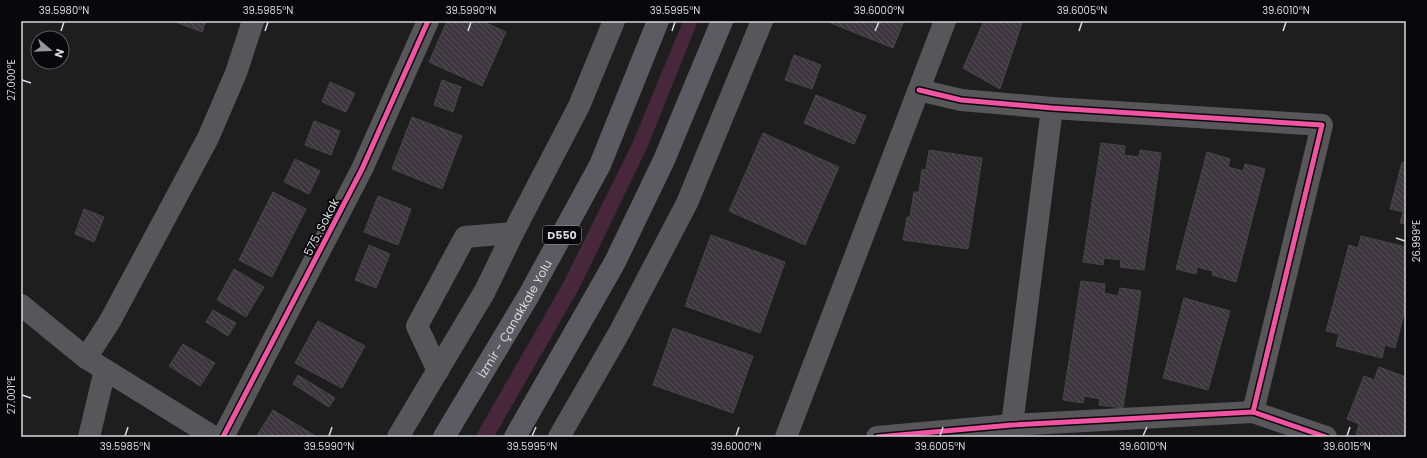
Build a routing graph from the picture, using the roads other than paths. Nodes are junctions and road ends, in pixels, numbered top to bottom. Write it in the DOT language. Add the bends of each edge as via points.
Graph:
graph roads {
  1 [pos="253,21"];
  2 [pos="428,21"];
  3 [pos="614,21"];
  4 [pos="658,21"];
  5 [pos="722,21"];
  6 [pos="762,21"];
  7 [pos="945,21"];
  8 [pos="919,90"];
  9 [pos="1052,108"];
  10 [pos="513,233"];
  11 [pos="21,305"];
  12 [pos="86,358"];
  13 [pos="105,370"];
  14 [pos="438,370"];
  15 [pos="1253,412"];
  16 [pos="1012,425"];
  17 [pos="89,437"];
  18 [pos="214,437"];
  19 [pos="223,437"];
  20 [pos="398,437"];
  21 [pos="444,437"];
  22 [pos="515,437"];
  23 [pos="559,437"];
  24 [pos="786,437"];
  25 [pos="877,437"];
  26 [pos="1326,437"];
  1 -- 12 [label="street" via="236,72 208,138 110,321"];
  2 -- 19 [label="street, 575. Sokak" via="362,169"];
  3 -- 10 [label="main road" via="580,106"];
  4 -- 21 [label="highway, İzmir - Çanakkale Yolu / D550" via="600,165 529,294"];
  5 -- 22 [label="highway" via="664,160 616,262"];
  6 -- 23 [label="main road" via="687,203 619,333"];
  7 -- 8 [label="street"];
  8 -- 9 [label="street" via="961,100"];
  8 -- 24 [label="street"];
  9 -- 15 [label="street" via="1322,125"];
  9 -- 16 [label="street"];
  10 -- 14 [label="main road" via="485,291"];
  10 -- 14 [label="street" via="465,237 417,326"];
  11 -- 12 [label="street"];
  12 -- 13 [label="street"];
  13 -- 17 [label="street"];
  13 -- 18 [label="street"];
  14 -- 20 [label="main road"];
  15 -- 16 [label="street"];
  15 -- 26 [label="street"];
  16 -- 25 [label="street"];
}
